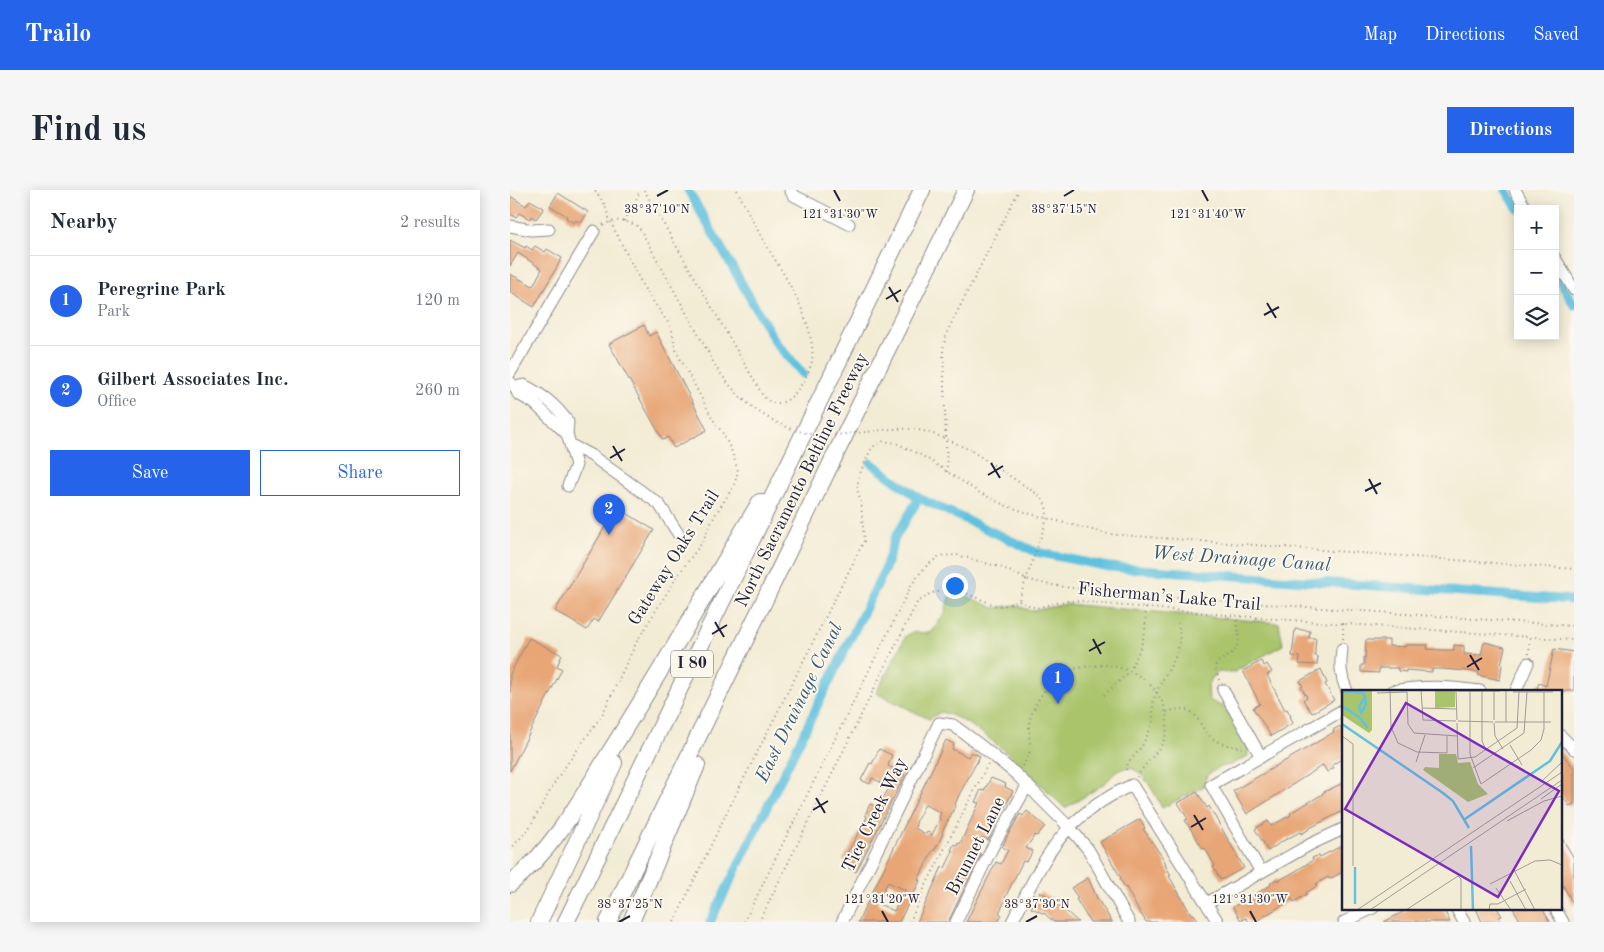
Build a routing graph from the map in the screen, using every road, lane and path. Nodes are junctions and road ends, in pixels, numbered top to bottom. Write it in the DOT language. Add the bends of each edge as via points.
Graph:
graph roads {
  1 [pos="596,190"];
  2 [pos="640,190"];
  3 [pos="644,190"];
  4 [pos="737,190"];
  5 [pos="790,190"];
  6 [pos="922,190"];
  7 [pos="966,190"];
  8 [pos="1018,190"];
  9 [pos="1515,190"];
  10 [pos="1524,205"];
  11 [pos="610,221"];
  12 [pos="624,221"];
  13 [pos="849,224"];
  14 [pos="510,226"];
  15 [pos="549,228"];
  16 [pos="594,231"];
  17 [pos="1559,265"];
  18 [pos="1574,290"];
  19 [pos="510,373"];
  20 [pos="513,384"];
  21 [pos="818,406"];
  22 [pos="569,439"];
  23 [pos="947,472"];
  24 [pos="568,486"];
  25 [pos="1047,518"];
  26 [pos="679,536"];
  27 [pos="1574,569"];
  28 [pos="1026,579"];
  29 [pos="772,587"];
  30 [pos="1019,601"];
  31 [pos="1146,607"];
  32 [pos="1236,614"];
  33 [pos="1178,623"];
  34 [pos="1343,623"];
  35 [pos="1574,626"];
  36 [pos="1530,637"];
  37 [pos="1574,640"];
  38 [pos="1342,648"];
  39 [pos="1528,663"];
  40 [pos="1130,671"];
  41 [pos="1222,690"];
  42 [pos="1346,690"];
  43 [pos="1400,690"];
  44 [pos="1472,690"];
  45 [pos="1516,690"];
  46 [pos="1157,692"];
  47 [pos="646,693"];
  48 [pos="1104,695"];
  49 [pos="1342,711"];
  50 [pos="1167,712"];
  51 [pos="1562,737"];
  52 [pos="1242,748"];
  53 [pos="1574,749"];
  54 [pos="1261,757"];
  55 [pos="990,759"];
  56 [pos="1126,770"];
  57 [pos="1016,774"];
  58 [pos="1132,785"];
  59 [pos="1026,786"];
  60 [pos="1068,827"];
  61 [pos="1342,829"];
  62 [pos="510,850"];
  63 [pos="1261,872"];
  64 [pos="510,884"];
  65 [pos="1207,903"];
  66 [pos="1369,910"];
  67 [pos="1457,910"];
  68 [pos="1556,910"];
  69 [pos="1017,920"];
  70 [pos="539,922"];
  71 [pos="566,922"];
  72 [pos="608,922"];
  73 [pos="631,922"];
  74 [pos="674,922"];
  75 [pos="744,922"];
  76 [pos="759,922"];
  77 [pos="842,922"];
  78 [pos="910,922"];
  79 [pos="956,922"];
  80 [pos="1129,922"];
  81 [pos="1218,922"];
  82 [pos="1344,922"];
  83 [pos="1464,922"];
  84 [pos="1563,922"];
  1 -- 11 [label="path, Gateway Oaks Trail"];
  2 -- 12 [label="path"];
  3 -- 4 [label="path" via="758,387 766,399 779,403 790,399 800,388 812,359 812,348 799,304"];
  5 -- 13 [label="street" via="793,195"];
  6 -- 21 [label="highway, North Sacramento Beltline Freeway / I 80"];
  7 -- 29 [label="highway, North Sacramento Beltline Freeway / I 80"];
  8 -- 23 [label="path" via="944,341"];
  9 -- 10 [label="street"];
  11 -- 12 [label="path"];
  11 -- 16 [label="path"];
  11 -- 62 [label="path, Gateway Oaks Trail" via="644,288 671,327 677,353 724,435 738,471 734,486 701,544 637,641 602,714 558,777 529,828"];
  12 -- 25 [label="path, bridge" via="639,227 723,378 744,401 769,420 816,435 917,430 940,436 972,451 1040,496 1046,504"];
  14 -- 15 [label="street" via="532,230"];
  16 -- 19 [label="street"];
  17 -- 18 [label="street"];
  20 -- 22 [label="street" via="524,384 559,408 568,422"];
  21 -- 47 [label="highway"];
  21 -- 71 [label="highway, North Sacramento Beltline Freeway / I 80"];
  22 -- 24 [label="street" via="576,465"];
  22 -- 26 [label="street" via="659,504"];
  23 -- 25 [label="path" via="1004,505"];
  23 -- 74 [label="path" via="896,443 884,441 870,451 863,464 858,488 864,541"];
  25 -- 27 [label="path" via="1108,534"];
  25 -- 28 [label="path"];
  28 -- 30 [label="path"];
  28 -- 35 [label="path" via="1072,588 1167,597"];
  28 -- 75 [label="path" via="1003,568 958,555 939,556 924,568 912,584 870,666"];
  29 -- 72 [label="highway, North Sacramento Beltline Freeway / I 80"];
  29 -- 73 [label="highway"];
  30 -- 31 [label="path, Fisherman’s Lake Trail" via="1036,608 1071,600"];
  30 -- 76 [label="path, Fisherman’s Lake Trail" via="997,606 968,593 950,590 931,593 918,603"];
  31 -- 32 [label="path, Fisherman’s Lake Trail"];
  31 -- 40 [label="path" via="1145,632"];
  32 -- 34 [label="path, Fisherman’s Lake Trail"];
  32 -- 41 [label="path" via="1239,642 1236,649 1215,666"];
  33 -- 46 [label="path" via="1181,644"];
  34 -- 36 [label="path, Fisherman’s Lake Trail"];
  34 -- 38 [label="path"];
  36 -- 37 [label="path, Fisherman’s Lake Trail"];
  36 -- 39 [label="path"];
  38 -- 42 [label="street" via="1340,666"];
  39 -- 45 [label="street"];
  40 -- 46 [label="path"];
  40 -- 48 [label="path"];
  40 -- 57 [label="path" via="1107,665 1078,668 1059,676 1036,701 1029,725 1031,747 1028,759"];
  41 -- 54 [label="street"];
  43 -- 44 [label="street" via="1430,686"];
  46 -- 50 [label="path"];
  46 -- 56 [label="path" via="1153,721"];
  47 -- 64 [label="highway" via="562,829 534,863"];
  47 -- 70 [label="highway"];
  49 -- 54 [label="street"];
  50 -- 52 [label="path" via="1175,709 1190,712 1214,740"];
  50 -- 58 [label="path" via="1166,734"];
  51 -- 53 [label="street"];
  54 -- 63 [label="street" via="1211,786"];
  55 -- 78 [label="path"];
  57 -- 59 [label="street"];
  57 -- 77 [label="street, Tice Creek Way" via="953,725 939,723"];
  58 -- 60 [label="street" via="1099,802"];
  58 -- 65 [label="street"];
  59 -- 60 [label="street"];
  59 -- 79 [label="street, Brunnet Lane"];
  60 -- 69 [label="street" via="1042,862"];
  60 -- 80 [label="street" via="1088,848"];
  61 -- 63 [label="street"];
  63 -- 65 [label="street"];
  65 -- 81 [label="street"];
  66 -- 82 [label="street"];
  67 -- 83 [label="street"];
  68 -- 84 [label="street"];
}
